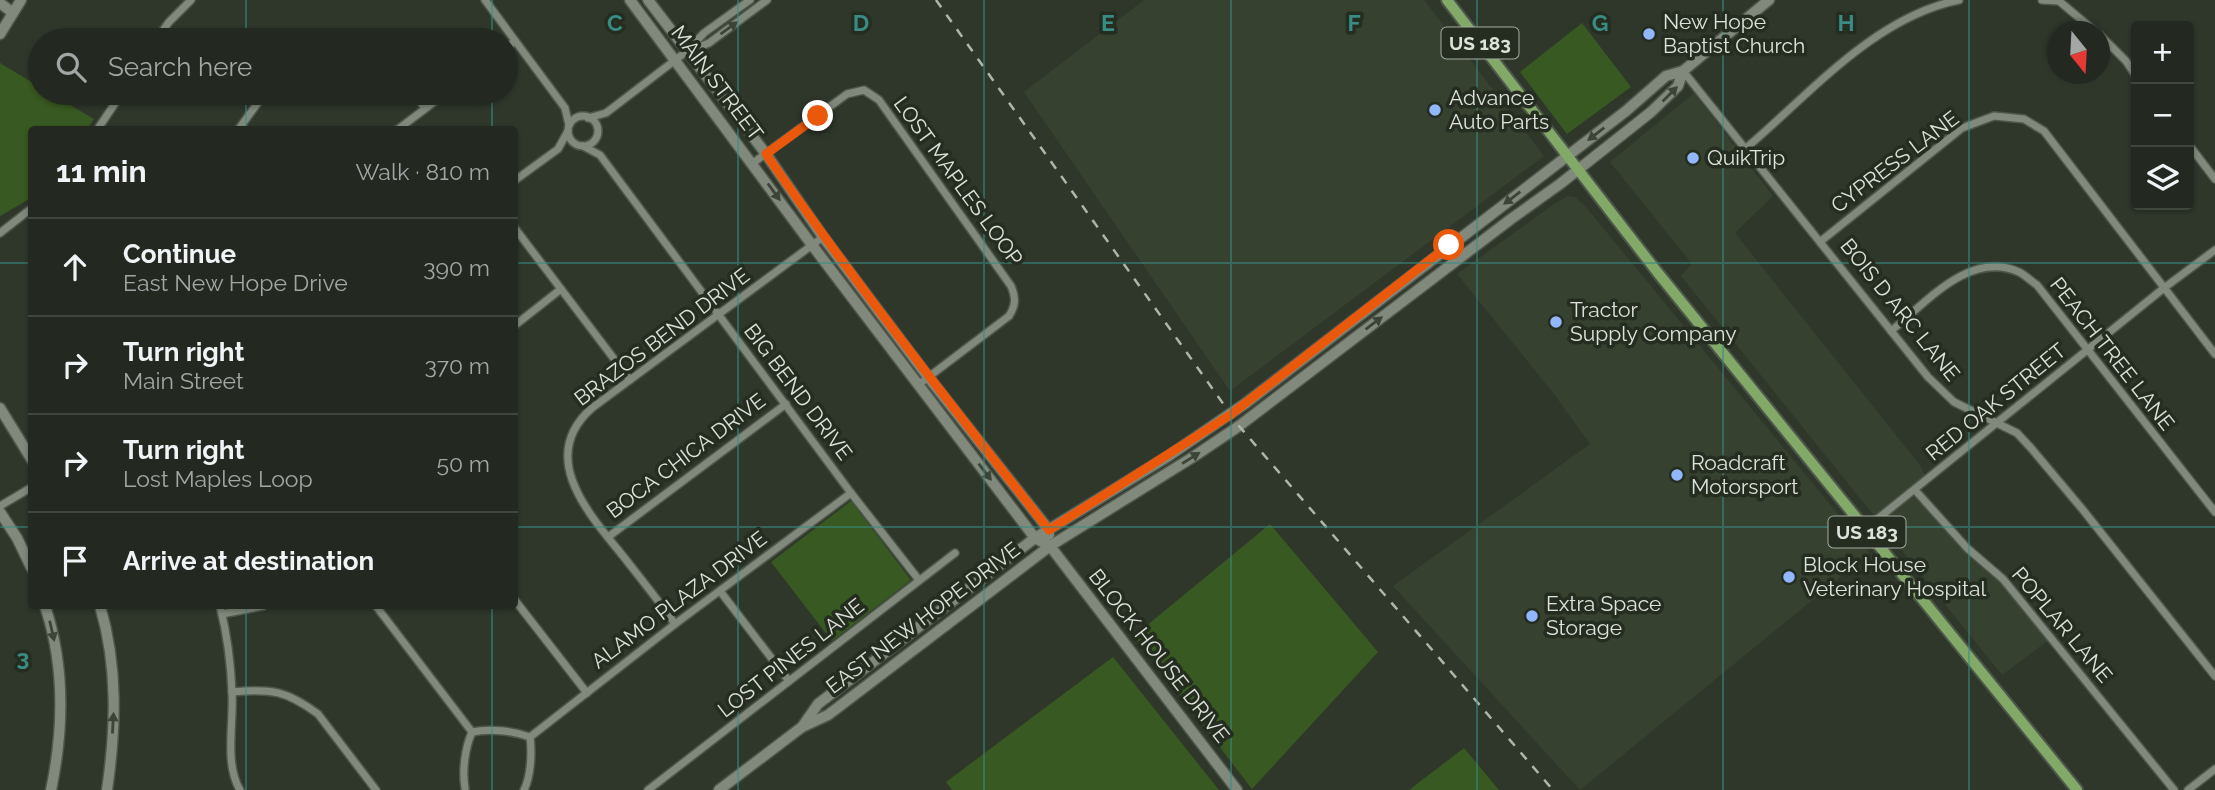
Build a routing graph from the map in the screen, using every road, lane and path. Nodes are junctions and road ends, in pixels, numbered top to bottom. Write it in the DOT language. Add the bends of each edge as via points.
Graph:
graph roads {
  1 [pos="21,0"];
  2 [pos="191,0"];
  3 [pos="485,0"];
  4 [pos="631,0"];
  5 [pos="648,0"];
  6 [pos="750,0"];
  7 [pos="767,0"];
  8 [pos="1447,0"];
  9 [pos="1769,0"];
  10 [pos="1958,0"];
  11 [pos="2042,0"];
  12 [pos="2059,0"];
  13 [pos="0,2"];
  14 [pos="13,13"];
  15 [pos="2084,21"];
  16 [pos="165,28"];
  17 [pos="505,28"];
  18 [pos="0,34"];
  19 [pos="518,45"];
  20 [pos="2110,45"];
  21 [pos="687,51"];
  22 [pos="676,60"];
  23 [pos="2131,68"];
  24 [pos="1683,71"];
  25 [pos="114,105"];
  26 [pos="256,105"];
  27 [pos="423,105"];
  28 [pos="429,105"];
  29 [pos="425,108"];
  30 [pos="565,108"];
  31 [pos="606,113"];
  32 [pos="585,117"];
  33 [pos="100,126"];
  34 [pos="241,126"];
  35 [pos="402,126"];
  36 [pos="569,128"];
  37 [pos="597,134"];
  38 [pos="581,146"];
  39 [pos="2191,147"];
  40 [pos="558,149"];
  41 [pos="1745,149"];
  42 [pos="766,154"];
  43 [pos="600,155"];
  44 [pos="1567,157"];
  45 [pos="753,163"];
  46 [pos="1577,170"];
  47 [pos="518,178"];
  48 [pos="2215,179"];
  49 [pos="28,211"];
  50 [pos="518,232"];
  51 [pos="0,233"];
  52 [pos="823,237"];
  53 [pos="1821,241"];
  54 [pos="812,245"];
  55 [pos="2215,250"];
  56 [pos="2164,288"];
  57 [pos="561,289"];
  58 [pos="719,314"];
  59 [pos="518,323"];
  60 [pos="1891,331"];
  61 [pos="2087,351"];
  62 [pos="2215,355"];
  63 [pos="928,377"];
  64 [pos="630,380"];
  65 [pos="918,385"];
  66 [pos="786,404"];
  67 [pos="0,408"];
  68 [pos="1998,422"];
  69 [pos="28,454"];
  70 [pos="28,489"];
  71 [pos="1915,489"];
  72 [pos="851,493"];
  73 [pos="0,506"];
  74 [pos="0,512"];
  75 [pos="2215,512"];
  76 [pos="1865,529"];
  77 [pos="1049,530"];
  78 [pos="608,537"];
  79 [pos="1035,538"];
  80 [pos="1050,546"];
  81 [pos="955,553"];
  82 [pos="28,561"];
  83 [pos="919,580"];
  84 [pos="720,591"];
  85 [pos="518,604"];
  86 [pos="46,609"];
  87 [pos="101,609"];
  88 [pos="378,609"];
  89 [pos="221,610"];
  90 [pos="675,624"];
  91 [pos="2215,676"];
  92 [pos="789,681"];
  93 [pos="233,692"];
  94 [pos="587,693"];
  95 [pos="802,727"];
  96 [pos="472,732"];
  97 [pos="530,737"];
  98 [pos="2215,769"];
  99 [pos="465,789"];
  100 [pos="51,790"];
  101 [pos="107,790"];
  102 [pos="240,790"];
  103 [pos="376,790"];
  104 [pos="524,790"];
  105 [pos="648,790"];
  106 [pos="719,790"];
  107 [pos="1237,790"];
  108 [pos="2077,790"];
  109 [pos="2174,790"];
  110 [pos="2188,790"];
  1 -- 14 [label="main road"];
  2 -- 16 [label="street"];
  3 -- 17 [label="street"];
  4 -- 22 [label="main road, MAIN STREET"];
  5 -- 21 [label="main road, MAIN STREET"];
  6 -- 21 [label="street"];
  21 -- 7 [label="street, one-way" via="709,43"];
  8 -- 44 [label="main road, US 183"];
  9 -- 24 [label="main road"];
  10 -- 41 [label="street" via="1933,7 1872,40"];
  11 -- 12 [label="street"];
  12 -- 15 [label="street"];
  13 -- 14 [label="main road"];
  14 -- 18 [label="main road"];
  19 -- 30 [label="street"];
  20 -- 23 [label="street"];
  21 -- 22 [label="street"];
  21 -- 42 [label="main road, MAIN STREET"];
  22 -- 31 [label="street"];
  22 -- 45 [label="main road, MAIN STREET"];
  24 -- 41 [label="street, BOIS D ARC LANE"];
  24 -- 44 [label="main road, EAST NEW HOPE DRIVE, one-way" via="1666,76"];
  46 -- 24 [label="main road, EAST NEW HOPE DRIVE, one-way" via="1651,112 1678,86"];
  25 -- 33 [label="street"];
  26 -- 34 [label="street"];
  27 -- 29 [label="street"];
  28 -- 29 [label="street"];
  29 -- 35 [label="street"];
  30 -- 32 [label="street"];
  30 -- 36 [label="street"];
  31 -- 32 [label="street"];
  31 -- 37 [label="street"];
  32 -- 36 [label="street" via="574,119"];
  32 -- 37 [label="street" via="595,123"];
  36 -- 38 [label="street" via="571,140"];
  36 -- 40 [label="street"];
  37 -- 38 [label="street"];
  37 -- 43 [label="street, BIG BEND DRIVE"];
  38 -- 40 [label="street"];
  38 -- 43 [label="street, BIG BEND DRIVE"];
  39 -- 48 [label="street"];
  40 -- 47 [label="street"];
  41 -- 53 [label="street, BOIS D ARC LANE"];
  42 -- 45 [label="street, LOST MAPLES LOOP"];
  42 -- 52 [label="main road, MAIN STREET"];
  42 -- 63 [label="street, LOST MAPLES LOOP" via="847,94 864,90 879,100 1011,286 1016,303 1009,316"];
  43 -- 58 [label="street, BIG BEND DRIVE"];
  44 -- 46 [label="main road, US 183"];
  44 -- 77 [label="main road, EAST NEW HOPE DRIVE, one-way" via="1238,409"];
  45 -- 54 [label="main road, MAIN STREET, one-way"];
  46 -- 76 [label="main road, US 183"];
  80 -- 46 [label="main road, EAST NEW HOPE DRIVE, one-way" via="1239,426"];
  49 -- 51 [label="street"];
  50 -- 57 [label="street"];
  52 -- 54 [label="street, BRAZOS BEND DRIVE"];
  52 -- 63 [label="main road, MAIN STREET"];
  53 -- 56 [label="street, CYPRESS LANE" via="1962,128 1994,116 2024,119 2044,131"];
  53 -- 60 [label="street, BOIS D ARC LANE"];
  54 -- 58 [label="street, BRAZOS BEND DRIVE"];
  54 -- 65 [label="main road, MAIN STREET"];
  55 -- 56 [label="street, RED OAK STREET"];
  56 -- 61 [label="street, RED OAK STREET"];
  56 -- 62 [label="street, CYPRESS LANE"];
  57 -- 59 [label="street"];
  57 -- 64 [label="street"];
  58 -- 64 [label="street, BRAZOS BEND DRIVE"];
  58 -- 66 [label="street, BIG BEND DRIVE"];
  60 -- 61 [label="street, PEACH TREE LANE" via="1950,281 1975,269 1996,267 2019,272 2037,285"];
  60 -- 68 [label="street, BOIS D ARC LANE" via="1942,392 1966,409"];
  61 -- 68 [label="street, RED OAK STREET"];
  61 -- 75 [label="street, PEACH TREE LANE"];
  63 -- 65 [label="street, LOST MAPLES LOOP"];
  63 -- 77 [label="main road, MAIN STREET"];
  64 -- 78 [label="street, BRAZOS BEND DRIVE" via="587,413 570,440 567,456 582,503"];
  65 -- 79 [label="main road, MAIN STREET, one-way"];
  66 -- 72 [label="street, BIG BEND DRIVE"];
  66 -- 78 [label="street, BOCA CHICA DRIVE"];
  67 -- 69 [label="main road"];
  68 -- 71 [label="street, RED OAK STREET"];
  68 -- 91 [label="street, BOIS D ARC LANE" via="2017,433 2045,462"];
  70 -- 73 [label="street"];
  71 -- 76 [label="street, RED OAK STREET"];
  71 -- 109 [label="street, POPLAR LANE" via="1967,548 2003,579"];
  72 -- 83 [label="street, BIG BEND DRIVE"];
  72 -- 84 [label="street, ALAMO PLAZA DRIVE"];
  74 -- 82 [label="main road"];
  76 -- 108 [label="main road, US 183"];
  77 -- 79 [label="main road, EAST NEW HOPE DRIVE"];
  77 -- 80 [label="main road"];
  78 -- 90 [label="street, BRAZOS BEND DRIVE"];
  79 -- 80 [label="main road, MAIN STREET"];
  79 -- 95 [label="main road, EAST NEW HOPE DRIVE" via="818,704"];
  80 -- 95 [label="main road, EAST NEW HOPE DRIVE" via="828,715"];
  80 -- 107 [label="main road, BLOCK HOUSE DRIVE"];
  81 -- 83 [label="street, LOST PINES LANE"];
  83 -- 92 [label="street, LOST PINES LANE"];
  84 -- 90 [label="street, ALAMO PLAZA DRIVE"];
  84 -- 92 [label="street"];
  85 -- 94 [label="street"];
  86 -- 100 [label="main road, one-way" via="55,642 61,699"];
  101 -- 87 [label="main road, one-way" via="114,693"];
  88 -- 96 [label="street"];
  89 -- 93 [label="street"];
  90 -- 94 [label="street, ALAMO PLAZA DRIVE"];
  92 -- 105 [label="street, LOST PINES LANE"];
  93 -- 102 [label="street" via="232,764"];
  93 -- 103 [label="street" via="264,690 286,694 306,705 318,714"];
  94 -- 97 [label="street, ALAMO PLAZA DRIVE"];
  95 -- 106 [label="main road, EAST NEW HOPE DRIVE"];
  96 -- 97 [label="street" via="482,729"];
  96 -- 99 [label="street"];
  97 -- 104 [label="street"];
  98 -- 110 [label="street"];
}
